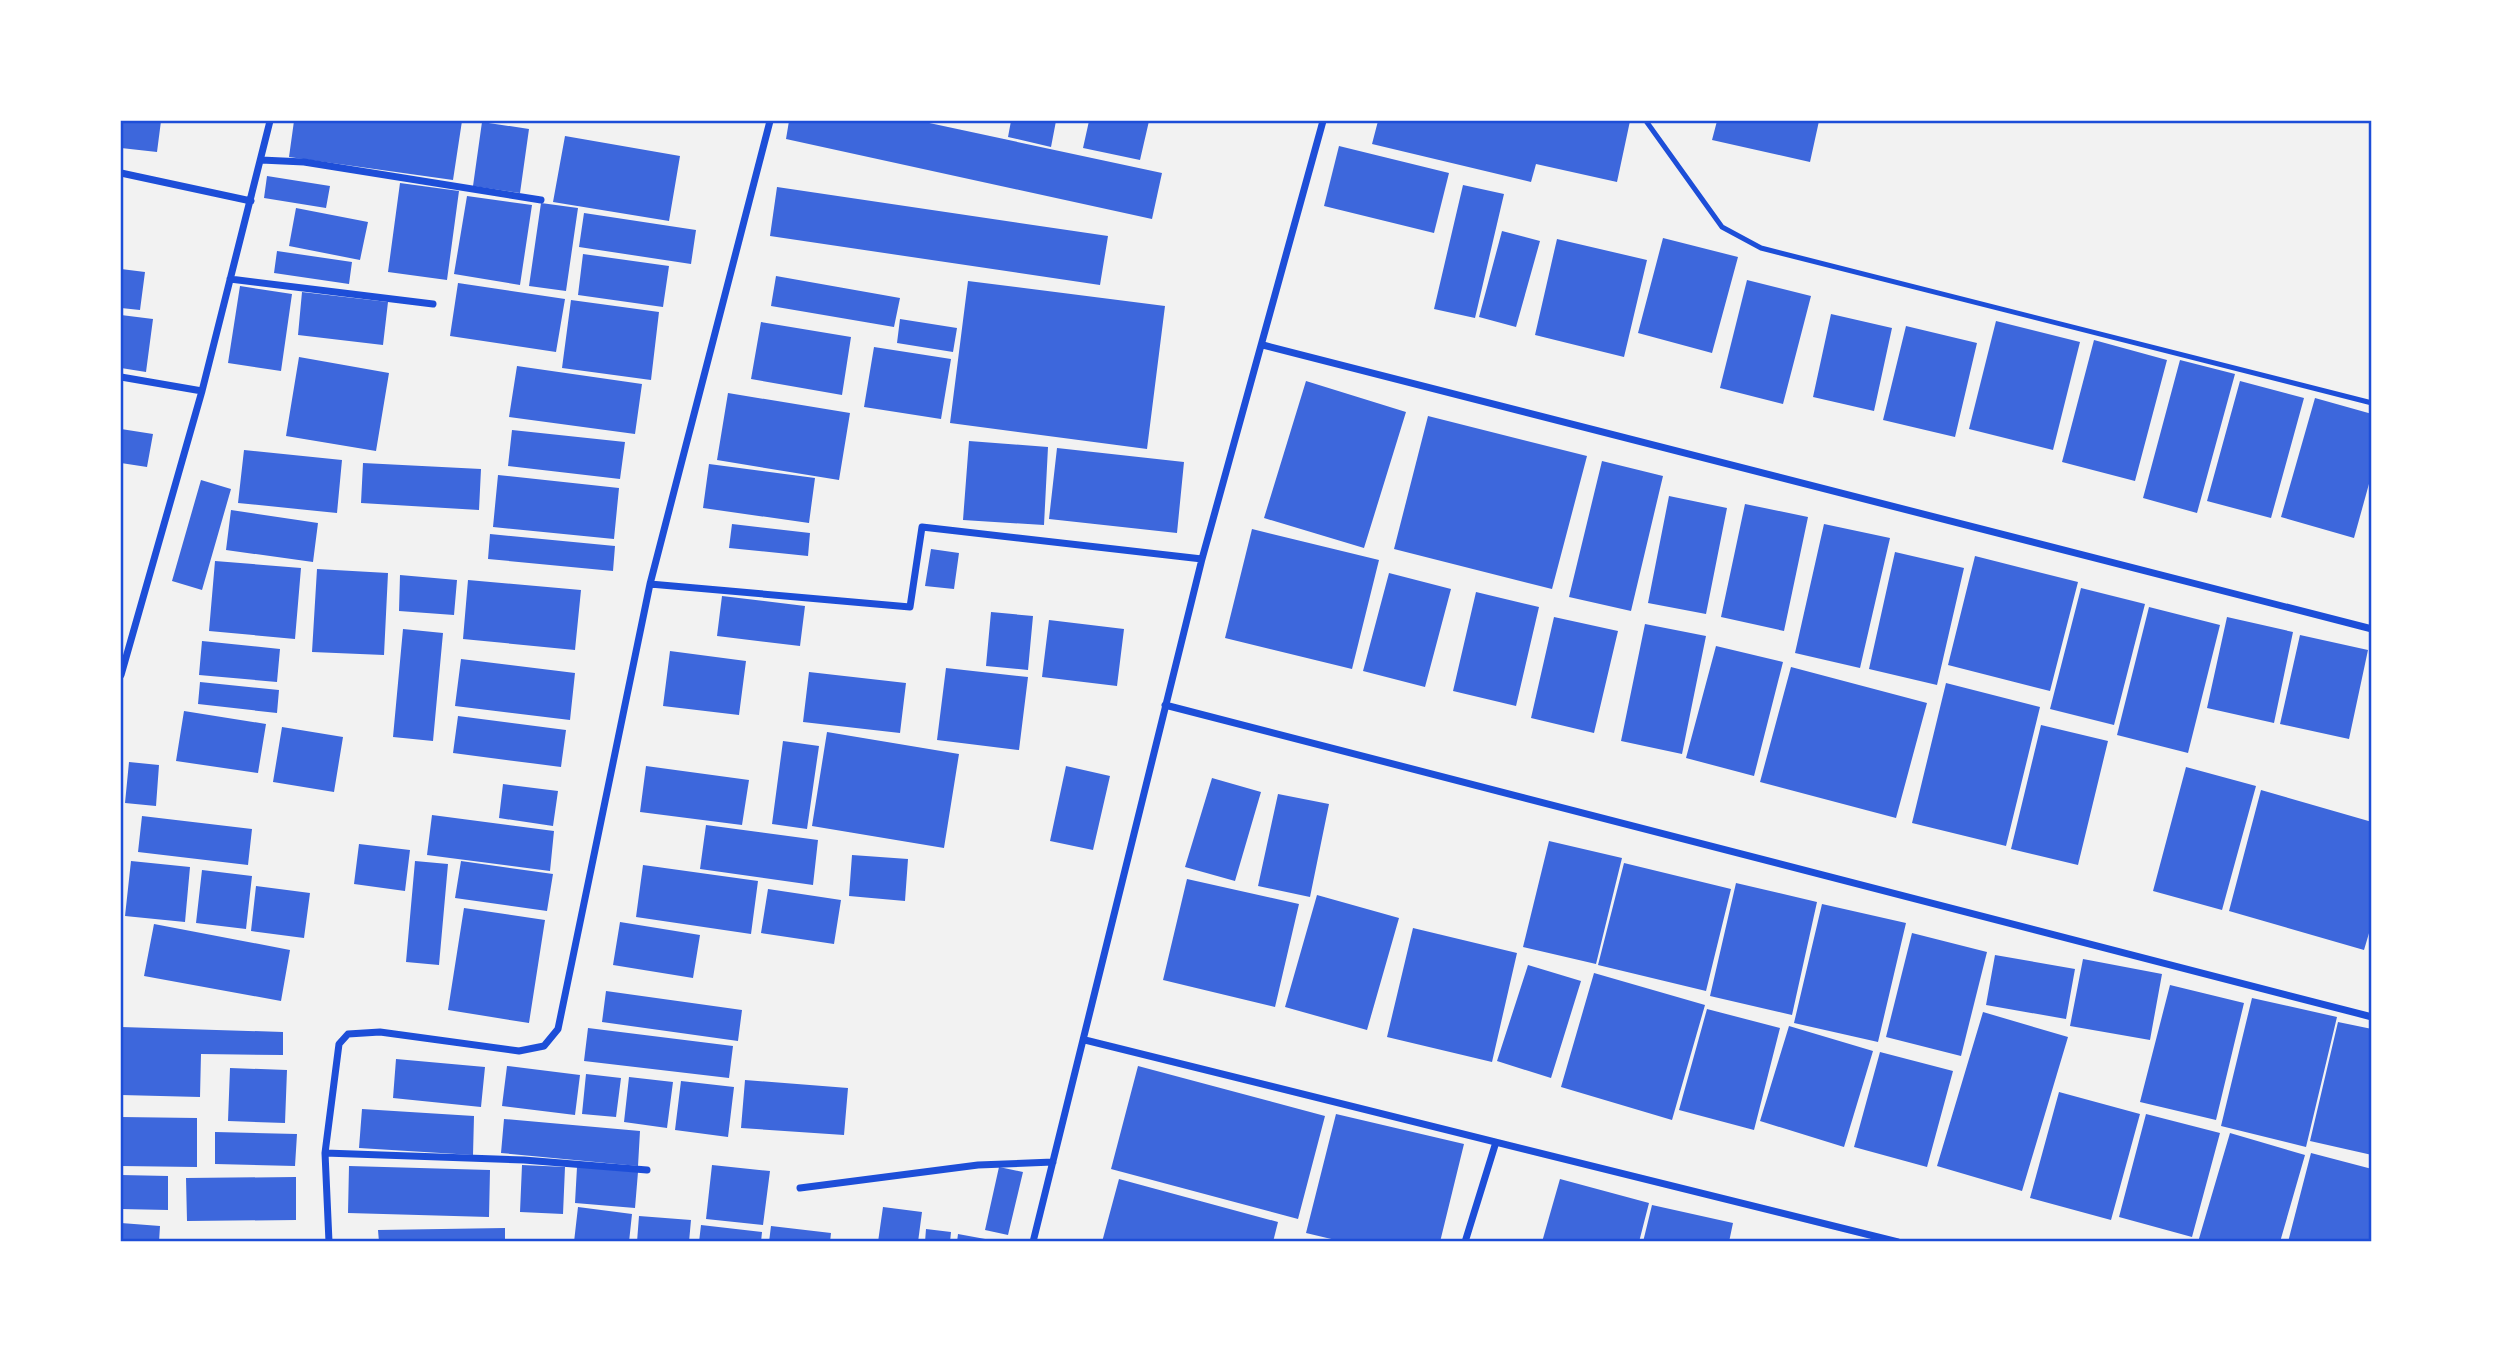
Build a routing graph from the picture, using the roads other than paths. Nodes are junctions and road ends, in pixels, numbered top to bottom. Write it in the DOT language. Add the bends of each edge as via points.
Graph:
graph roads {
  1 [pos="270,121"];
  2 [pos="770,121"];
  3 [pos="1322,121"];
  4 [pos="1646,121"];
  5 [pos="261,160"];
  6 [pos="121,173"];
  7 [pos="541,200"];
  8 [pos="251,201"];
  9 [pos="230,279"];
  10 [pos="433,304"];
  11 [pos="1263,345"];
  12 [pos="121,377"];
  13 [pos="202,391"];
  14 [pos="2372,402"];
  15 [pos="1202,559"];
  16 [pos="650,584"];
  17 [pos="2372,629"];
  18 [pos="121,676"];
  19 [pos="1165,705"];
  20 [pos="2372,1017"];
  21 [pos="1085,1040"];
  22 [pos="1496,1142"];
  23 [pos="325,1153"];
  24 [pos="1053,1163"];
  25 [pos="647,1170"];
  26 [pos="800,1188"];
  27 [pos="329,1242"];
  28 [pos="1033,1242"];
  29 [pos="1465,1242"];
  30 [pos="1898,1242"];
  1 -- 5 [label="street"];
  2 -- 16 [label="street"];
  3 -- 11 [label="street"];
  4 -- 14 [label="lane" via="1722,227 1761,248"];
  5 -- 7 [label="street" via="304,162"];
  5 -- 8 [label="street"];
  6 -- 8 [label="street"];
  8 -- 9 [label="street"];
  9 -- 10 [label="street"];
  9 -- 13 [label="street"];
  11 -- 15 [label="street"];
  11 -- 17 [label="street"];
  12 -- 13 [label="street"];
  13 -- 18 [label="street"];
  15 -- 16 [label="street" via="922,527 910,607"];
  15 -- 19 [label="street"];
  16 -- 23 [label="street" via="558,1029 544,1046 519,1051 380,1032 348,1034 339,1044"];
  19 -- 20 [label="street"];
  19 -- 21 [label="street"];
  21 -- 22 [label="street"];
  21 -- 24 [label="street"];
  22 -- 29 [label="street"];
  22 -- 30 [label="street"];
  23 -- 25 [label="street" via="524,1160"];
  23 -- 27 [label="street"];
  24 -- 26 [label="street" via="978,1165"];
  24 -- 28 [label="street"];
}
